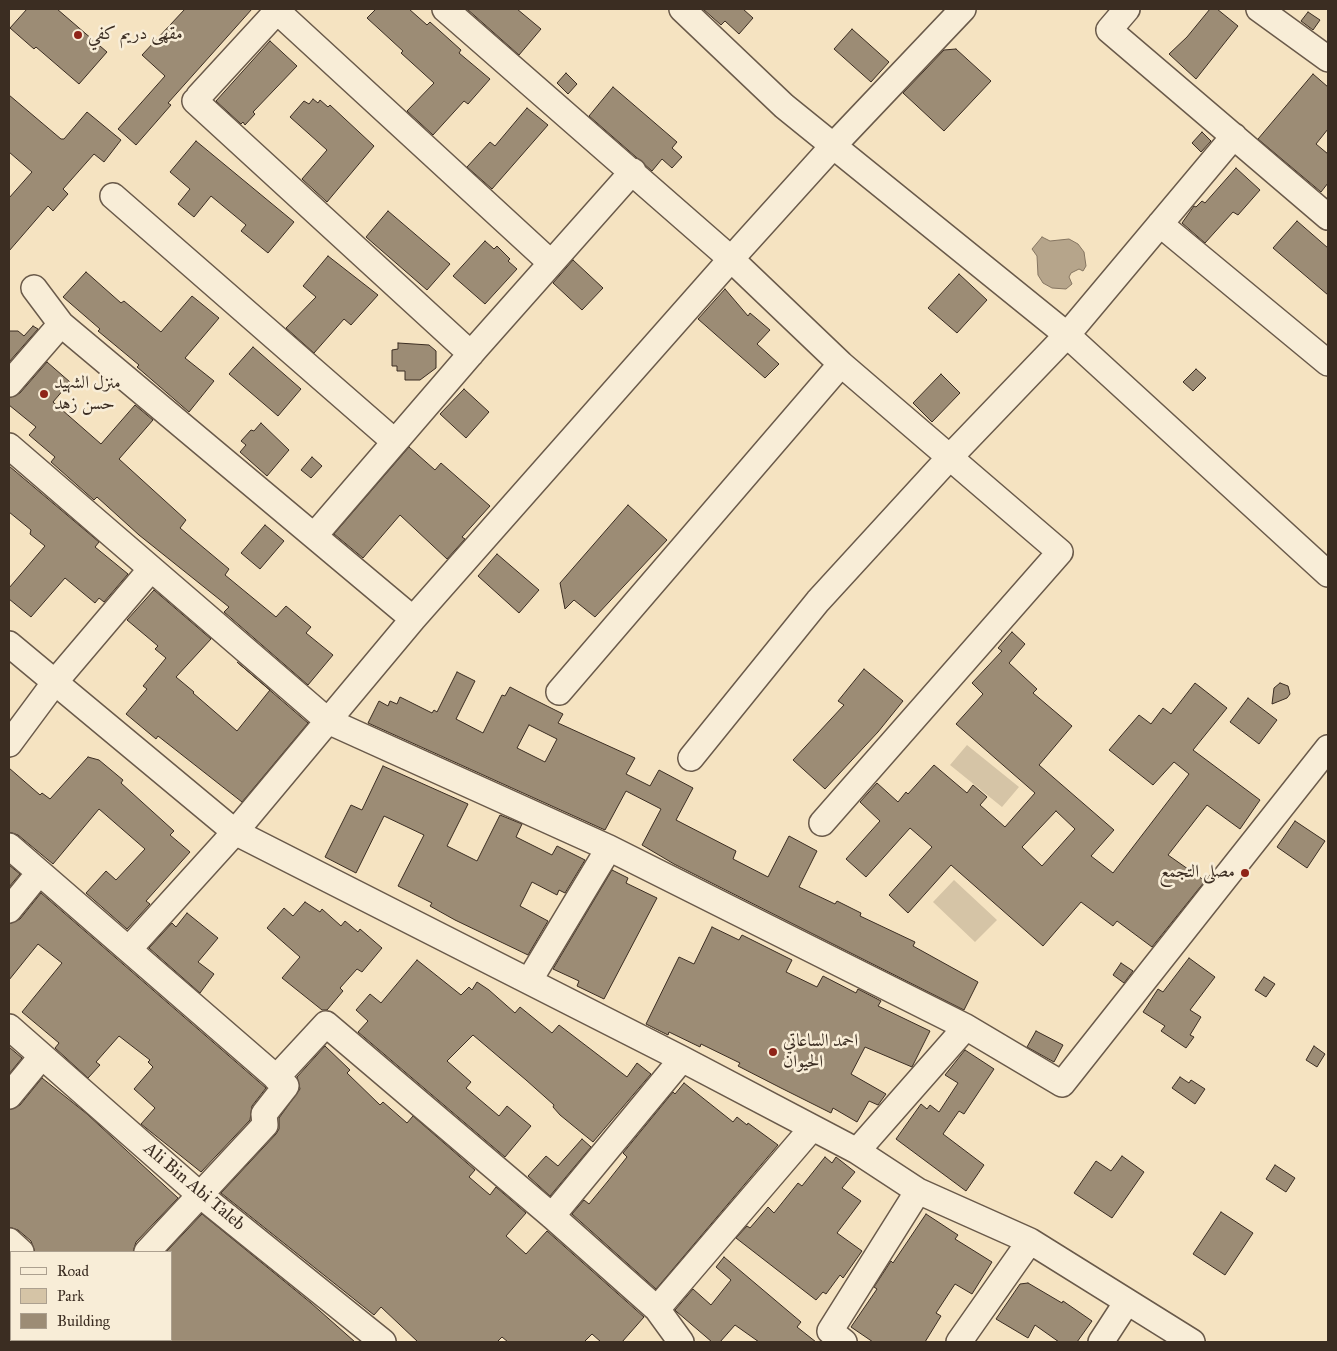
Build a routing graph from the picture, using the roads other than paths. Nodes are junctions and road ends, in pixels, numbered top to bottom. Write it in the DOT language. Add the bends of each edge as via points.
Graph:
graph roads {
  1 [pos="445,9"];
  2 [pos="682,9"];
  3 [pos="1127,9"];
  4 [pos="1259,9"];
  5 [pos="278,10"];
  6 [pos="957,11"];
  7 [pos="1328,59"];
  8 [pos="1234,136"];
  9 [pos="833,146"];
  10 [pos="633,171"];
  11 [pos="113,196"];
  12 [pos="1328,217"];
  13 [pos="1160,224"];
  14 [pos="731,259"];
  15 [pos="551,263"];
  16 [pos="34,288"];
  17 [pos="61,324"];
  18 [pos="1068,335"];
  19 [pos="471,354"];
  20 [pos="1328,363"];
  21 [pos="841,364"];
  22 [pos="9,384"];
  23 [pos="395,442"];
  24 [pos="9,446"];
  25 [pos="949,458"];
  26 [pos="314,536"];
  27 [pos="151,569"];
  28 [pos="1328,574"];
  29 [pos="412,619"];
  30 [pos="9,644"];
  31 [pos="55,682"];
  32 [pos="559,692"];
  33 [pos="328,721"];
  34 [pos="9,744"];
  35 [pos="1328,748"];
  36 [pos="691,758"];
  37 [pos="822,823"];
  38 [pos="235,832"];
  39 [pos="9,846"];
  40 [pos="609,848"];
  41 [pos="39,873"];
  42 [pos="9,910"];
  43 [pos="129,949"];
  44 [pos="529,981"];
  45 [pos="9,1027"];
  46 [pos="966,1027"];
  47 [pos="42,1056"];
  48 [pos="682,1059"];
  49 [pos="276,1078"];
  50 [pos="9,1096"];
  51 [pos="812,1128"];
  52 [pos="857,1151"];
  53 [pos="918,1191"];
  54 [pos="199,1194"];
  55 [pos="552,1216"];
  56 [pos="9,1241"];
  57 [pos="1030,1241"];
  58 [pos="21,1251"];
  59 [pos="148,1251"];
  60 [pos="1127,1302"];
  61 [pos="657,1309"];
  62 [pos="383,1342"];
  63 [pos="681,1342"];
  64 [pos="844,1342"];
  65 [pos="959,1342"];
  66 [pos="1101,1342"];
  67 [pos="1192,1342"];
  1 -- 10 [label="street"];
  2 -- 9 [label="street" via="784,106"];
  3 -- 8 [label="street" via="1109,30"];
  4 -- 7 [label="street"];
  5 -- 15 [label="street"];
  5 -- 19 [label="street" via="197,99"];
  6 -- 9 [label="street"];
  8 -- 12 [label="street"];
  8 -- 13 [label="street"];
  9 -- 14 [label="street"];
  9 -- 18 [label="street"];
  10 -- 14 [label="street"];
  10 -- 15 [label="street"];
  11 -- 23 [label="street"];
  13 -- 18 [label="street"];
  13 -- 20 [label="street"];
  14 -- 21 [label="street"];
  14 -- 29 [label="street"];
  15 -- 19 [label="street"];
  16 -- 17 [label="street"];
  17 -- 22 [label="street"];
  17 -- 26 [label="street"];
  18 -- 25 [label="street"];
  18 -- 28 [label="street"];
  19 -- 23 [label="street"];
  21 -- 25 [label="street"];
  21 -- 32 [label="street"];
  23 -- 26 [label="street"];
  24 -- 27 [label="street"];
  25 -- 36 [label="street" via="818,601"];
  25 -- 37 [label="street" via="1060,552"];
  26 -- 29 [label="street"];
  27 -- 31 [label="street"];
  27 -- 33 [label="street"];
  29 -- 33 [label="street"];
  30 -- 31 [label="street"];
  31 -- 34 [label="street"];
  31 -- 38 [label="street"];
  33 -- 38 [label="street"];
  33 -- 40 [label="street"];
  35 -- 46 [label="street" via="1062,1084"];
  38 -- 43 [label="street"];
  38 -- 44 [label="street"];
  39 -- 41 [label="street"];
  40 -- 44 [label="street"];
  40 -- 46 [label="street"];
  41 -- 42 [label="street"];
  41 -- 43 [label="street"];
  43 -- 49 [label="street"];
  44 -- 48 [label="street"];
  45 -- 47 [label="street, Ali Bin Abi Taleb"];
  46 -- 52 [label="street"];
  47 -- 50 [label="street"];
  47 -- 54 [label="street, Ali Bin Abi Taleb"];
  48 -- 51 [label="street"];
  48 -- 55 [label="street"];
  49 -- 54 [label="street" via="286,1086 264,1114 265,1124"];
  49 -- 55 [label="street" via="326,1024"];
  51 -- 52 [label="street"];
  51 -- 61 [label="street"];
  52 -- 53 [label="street"];
  53 -- 57 [label="street"];
  53 -- 64 [label="street" via="830,1332"];
  54 -- 59 [label="street"];
  54 -- 62 [label="street, Ali Bin Abi Taleb"];
  55 -- 61 [label="street"];
  56 -- 58 [label="street"];
  57 -- 60 [label="street"];
  57 -- 65 [label="street"];
  60 -- 66 [label="street"];
  60 -- 67 [label="street"];
  61 -- 63 [label="street"];
}
